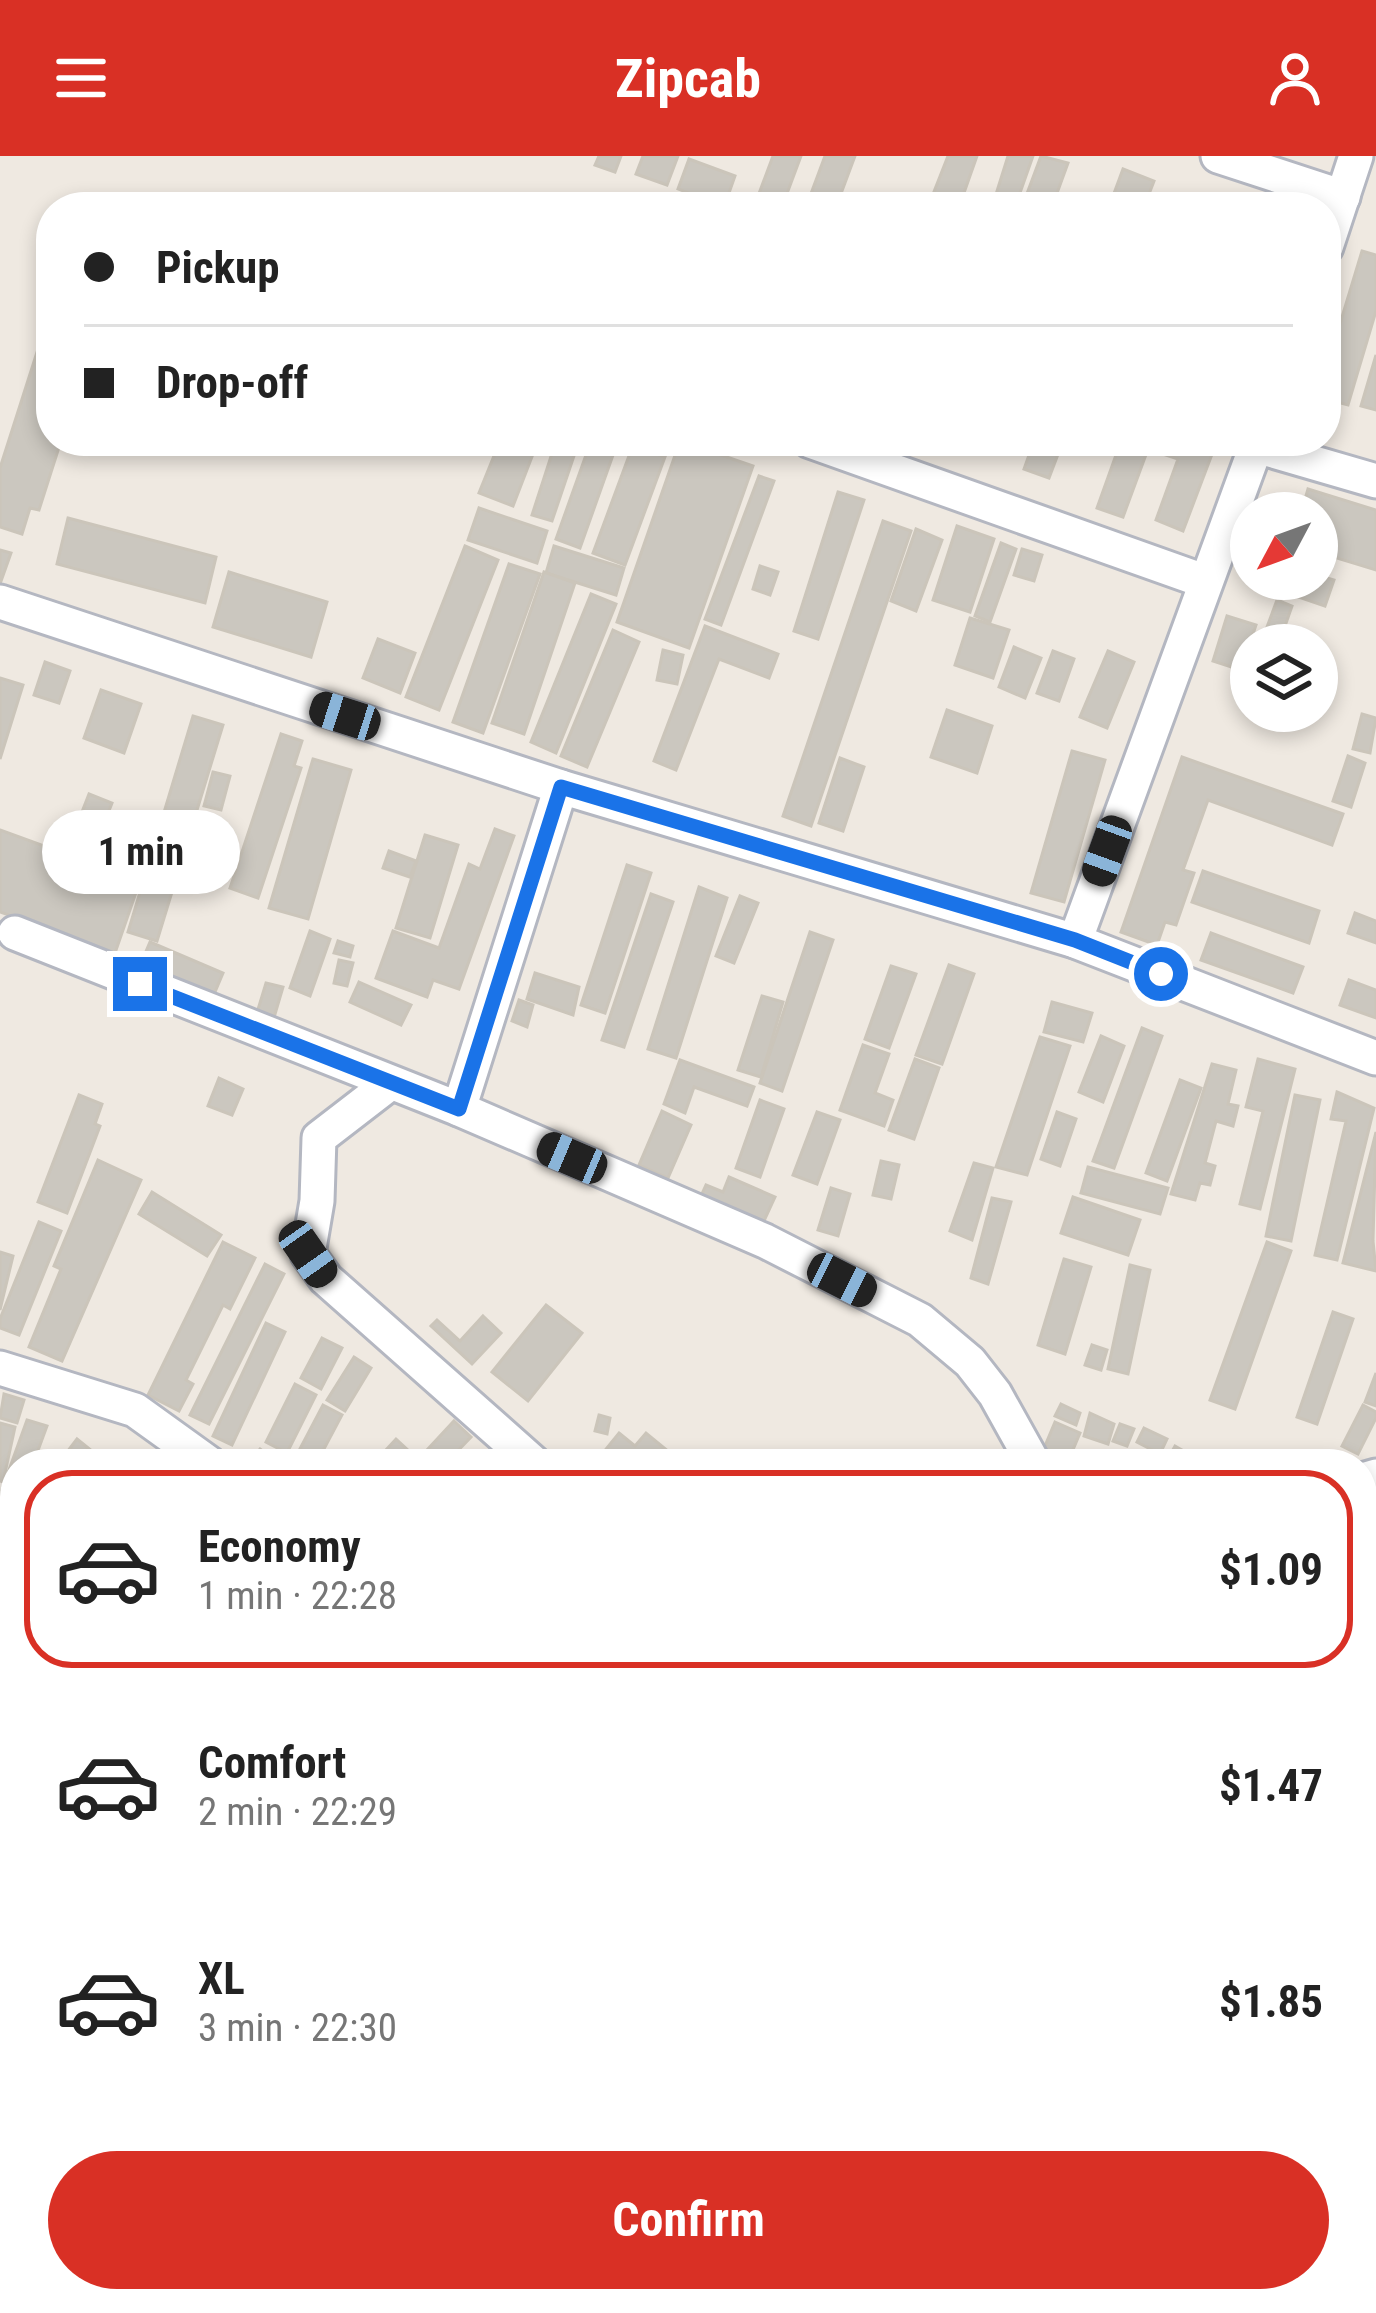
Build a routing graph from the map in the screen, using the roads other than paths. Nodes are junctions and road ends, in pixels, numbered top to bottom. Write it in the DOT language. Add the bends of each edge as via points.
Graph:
graph roads {
  1 [pos="1218,156"];
  2 [pos="1356,156"];
  3 [pos="1328,192"];
  4 [pos="1343,197"];
  5 [pos="1341,203"];
  6 [pos="852,456"];
  7 [pos="1252,456"];
  8 [pos="1296,456"];
  9 [pos="1376,481"];
  10 [pos="1204,581"];
  11 [pos="0,602"];
  12 [pos="561,787"];
  13 [pos="15,933"];
  14 [pos="1075,940"];
  15 [pos="1376,1058"];
  16 [pos="389,1084"];
  17 [pos="459,1109"];
  18 [pos="0,1368"];
  19 [pos="189,1449"];
  20 [pos="519,1449"];
  21 [pos="1025,1449"];
  1 -- 3 [label="street"];
  2 -- 4 [label="street"];
  4 -- 5 [label="street"];
  6 -- 10 [label="street"];
  7 -- 10 [label="street"];
  8 -- 9 [label="street"];
  10 -- 14 [label="street"];
  11 -- 12 [label="street"];
  12 -- 14 [label="street"];
  12 -- 17 [label="street"];
  13 -- 16 [label="street"];
  14 -- 15 [label="street"];
  16 -- 17 [label="street"];
  16 -- 20 [label="street" via="320,1138 308,1254 326,1279"];
  17 -- 21 [label="street" via="765,1241 920,1320 982,1378"];
  18 -- 19 [label="street" via="135,1410"];
}
